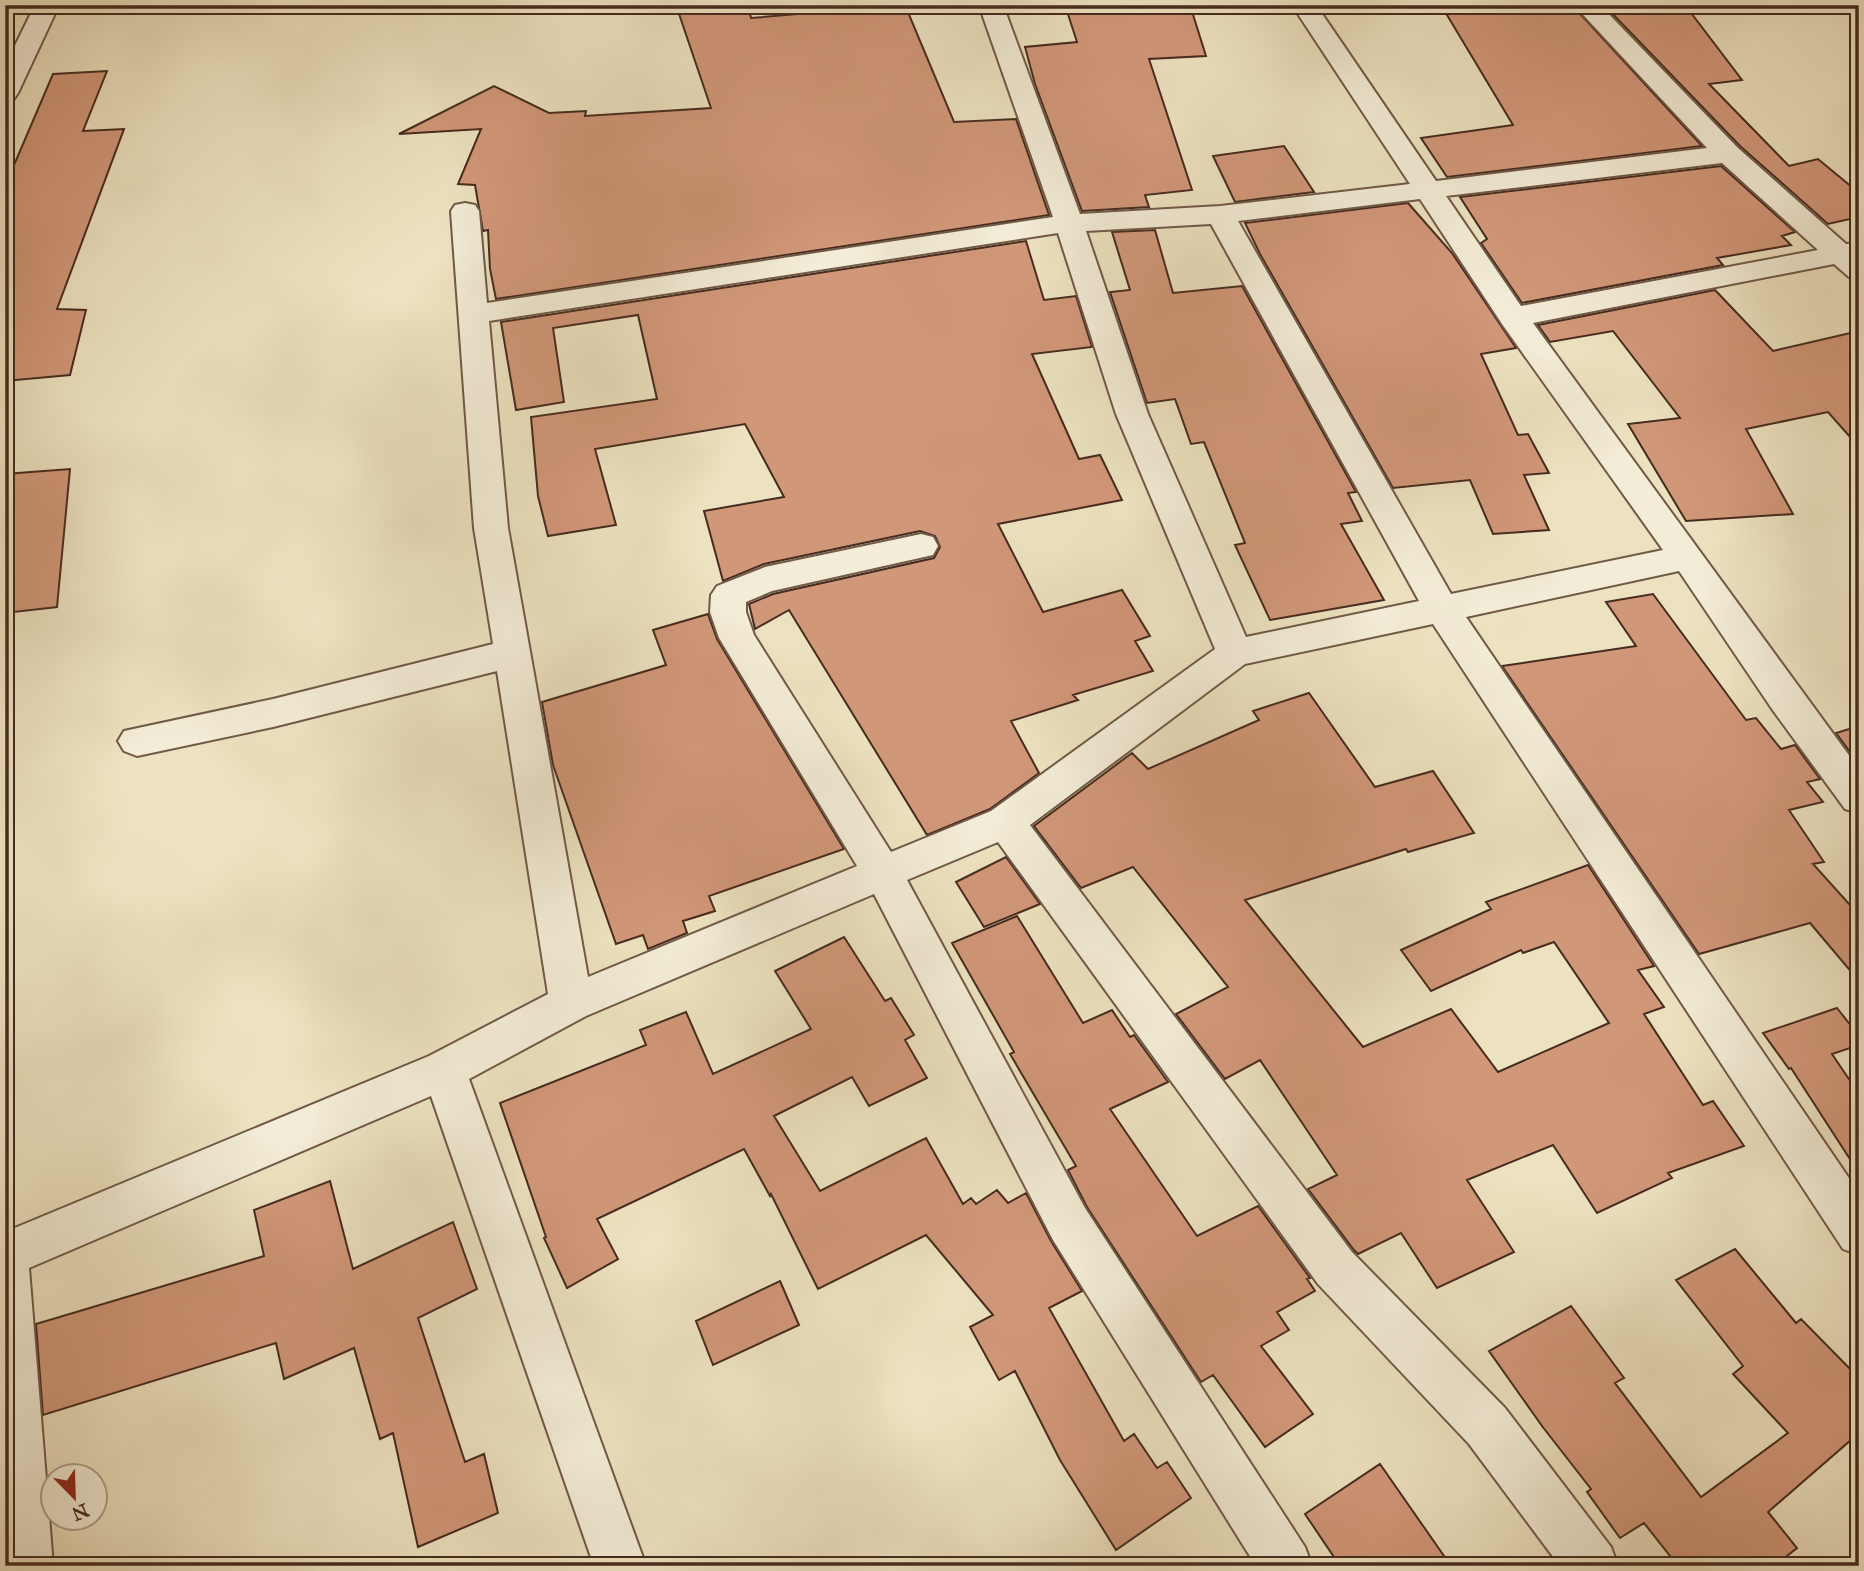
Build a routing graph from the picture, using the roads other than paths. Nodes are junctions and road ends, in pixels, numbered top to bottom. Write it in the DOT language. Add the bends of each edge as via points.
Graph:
graph roads {
  1 [pos="47,5"];
  2 [pos="991,5"];
  3 [pos="1304,5"];
  4 [pos="1586,5"];
  5 [pos="14,54"];
  6 [pos="5,93"];
  7 [pos="1728,154"];
  8 [pos="1427,191"];
  9 [pos="466,211"];
  10 [pos="1220,215"];
  11 [pos="1069,223"];
  12 [pos="1852,259"];
  13 [pos="474,314"];
  14 [pos="1513,317"];
  15 [pos="921,546"];
  16 [pos="1687,557"];
  17 [pos="1441,608"];
  18 [pos="513,653"];
  19 [pos="1235,653"];
  20 [pos="137,741"];
  21 [pos="1859,798"];
  22 [pos="1005,822"];
  23 [pos="883,873"];
  24 [pos="571,1003"];
  25 [pos="444,1070"];
  26 [pos="1859,1233"];
  27 [pos="5,1255"];
  28 [pos="5,1263"];
  29 [pos="27,1566"];
  30 [pos="620,1566"];
  31 [pos="1286,1566"];
  32 [pos="1592,1566"];
  1 -- 5 [label="street"];
  2 -- 11 [label="street"];
  3 -- 8 [label="street"];
  4 -- 7 [label="street"];
  5 -- 6 [label="street"];
  7 -- 8 [label="street"];
  7 -- 12 [label="street"];
  8 -- 10 [label="street"];
  8 -- 14 [label="street"];
  9 -- 13 [label="street"];
  10 -- 11 [label="street"];
  10 -- 17 [label="street"];
  11 -- 13 [label="street"];
  11 -- 19 [label="street" via="1132,414"];
  12 -- 14 [label="street"];
  13 -- 18 [label="street" via="491,528"];
  14 -- 16 [label="street"];
  15 -- 23 [label="street" via="765,580 729,596 728,612 737,638"];
  16 -- 17 [label="street"];
  16 -- 21 [label="street"];
  17 -- 19 [label="street"];
  17 -- 26 [label="street"];
  18 -- 20 [label="street" via="273,713"];
  18 -- 24 [label="street"];
  19 -- 22 [label="street"];
  22 -- 23 [label="street"];
  22 -- 32 [label="street" via="1335,1268 1487,1426"];
  23 -- 24 [label="street"];
  23 -- 31 [label="street" via="1069,1224"];
  24 -- 25 [label="street"];
  25 -- 27 [label="street"];
  25 -- 30 [label="street"];
  28 -- 29 [label="street"];
}
